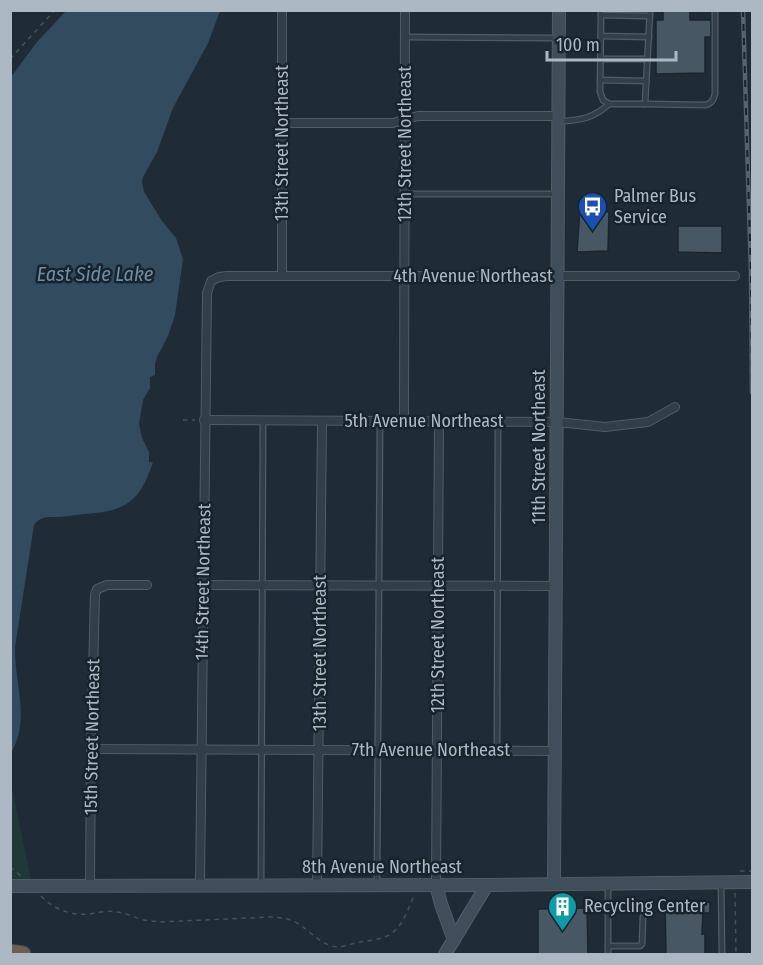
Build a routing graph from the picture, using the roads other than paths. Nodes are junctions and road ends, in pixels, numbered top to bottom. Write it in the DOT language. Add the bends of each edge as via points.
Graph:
graph roads {
  1 [pos="282,10"];
  2 [pos="405,10"];
  3 [pos="559,10"];
  4 [pos="715,10"];
  5 [pos="601,13"];
  6 [pos="650,13"];
  7 [pos="601,36"];
  8 [pos="405,37"];
  9 [pos="649,37"];
  10 [pos="559,38"];
  11 [pos="601,59"];
  12 [pos="647,60"];
  13 [pos="600,80"];
  14 [pos="646,81"];
  15 [pos="609,104"];
  16 [pos="645,104"];
  17 [pos="405,119"];
  18 [pos="559,119"];
  19 [pos="282,123"];
  20 [pos="405,194"];
  21 [pos="559,194"];
  22 [pos="559,275"];
  23 [pos="282,276"];
  24 [pos="405,276"];
  25 [pos="735,276"];
  26 [pos="211,280"];
  27 [pos="675,407"];
  28 [pos="204,420"];
  29 [pos="263,420"];
  30 [pos="322,420"];
  31 [pos="380,420"];
  32 [pos="404,420"];
  33 [pos="439,421"];
  34 [pos="498,421"];
  35 [pos="558,422"];
  36 [pos="147,585"];
  37 [pos="202,585"];
  38 [pos="262,585"];
  39 [pos="320,585"];
  40 [pos="380,585"];
  41 [pos="438,585"];
  42 [pos="498,586"];
  43 [pos="556,586"];
  44 [pos="91,749"];
  45 [pos="201,750"];
  46 [pos="261,750"];
  47 [pos="320,750"];
  48 [pos="378,750"];
  49 [pos="437,750"];
  50 [pos="497,750"];
  51 [pos="555,751"];
  52 [pos="721,882"];
  53 [pos="753,882"];
  54 [pos="554,884"];
  55 [pos="608,884"];
  56 [pos="90,885"];
  57 [pos="200,885"];
  58 [pos="261,885"];
  59 [pos="317,885"];
  60 [pos="377,885"];
  61 [pos="420,885"];
  62 [pos="436,885"];
  63 [pos="487,885"];
  64 [pos="10,886"];
  65 [pos="441,904"];
  66 [pos="643,917"];
  67 [pos="454,940"];
  68 [pos="608,946"];
  69 [pos="10,952"];
  70 [pos="23,954"];
  71 [pos="445,954"];
  72 [pos="608,954"];
  73 [pos="722,954"];
  1 -- 19 [label="street, 13th Street Northeast"];
  2 -- 8 [label="street, 12th Street Northeast"];
  3 -- 10 [label="street, 11th Street Northeast"];
  4 -- 16 [label="lane" via="712,101 705,105"];
  5 -- 6 [label="lane"];
  5 -- 7 [label="lane"];
  6 -- 9 [label="lane"];
  7 -- 9 [label="lane"];
  7 -- 11 [label="lane"];
  8 -- 10 [label="lane"];
  8 -- 17 [label="street, 12th Street Northeast"];
  9 -- 12 [label="lane"];
  10 -- 18 [label="street, 11th Street Northeast"];
  11 -- 12 [label="lane"];
  11 -- 13 [label="lane"];
  12 -- 14 [label="lane"];
  13 -- 14 [label="lane"];
  13 -- 15 [label="lane" via="603,100"];
  14 -- 16 [label="lane"];
  15 -- 16 [label="lane"];
  15 -- 18 [label="lane" via="590,117"];
  17 -- 18 [label="street"];
  17 -- 19 [label="street" via="393,123"];
  17 -- 20 [label="street, 12th Street Northeast"];
  18 -- 21 [label="street, 11th Street Northeast"];
  19 -- 23 [label="street, 13th Street Northeast"];
  20 -- 21 [label="lane"];
  20 -- 24 [label="street, 12th Street Northeast"];
  21 -- 22 [label="street, 11th Street Northeast"];
  22 -- 24 [label="street, 4th Avenue Northeast"];
  22 -- 25 [label="street, 4th Avenue Northeast"];
  22 -- 35 [label="street, 11th Street Northeast"];
  23 -- 24 [label="street, 4th Avenue Northeast"];
  23 -- 26 [label="street, 4th Avenue Northeast" via="227,276"];
  24 -- 32 [label="street, 12th Street Northeast"];
  26 -- 28 [label="street, 14th Street Northeast" via="207,293"];
  27 -- 35 [label="street, 5th Avenue Northeast" via="648,422 605,427"];
  28 -- 29 [label="street, 5th Avenue Northeast"];
  28 -- 37 [label="street, 14th Street Northeast"];
  29 -- 30 [label="street, 5th Avenue Northeast"];
  29 -- 38 [label="lane"];
  30 -- 31 [label="street, 5th Avenue Northeast"];
  30 -- 39 [label="street, 13th Street Northeast"];
  31 -- 32 [label="street, 5th Avenue Northeast"];
  31 -- 40 [label="lane"];
  32 -- 33 [label="street, 5th Avenue Northeast"];
  33 -- 34 [label="street, 5th Avenue Northeast"];
  33 -- 41 [label="street, 12th Street Northeast"];
  34 -- 35 [label="street, 5th Avenue Northeast"];
  34 -- 42 [label="lane"];
  35 -- 43 [label="street, 11th Street Northeast"];
  36 -- 44 [label="street, 15th Street Northeast" via="107,585 97,589"];
  37 -- 38 [label="street"];
  37 -- 45 [label="street, 14th Street Northeast"];
  38 -- 39 [label="street"];
  38 -- 46 [label="lane"];
  39 -- 40 [label="street"];
  39 -- 47 [label="street, 13th Street Northeast"];
  40 -- 41 [label="street"];
  40 -- 48 [label="lane"];
  41 -- 42 [label="street"];
  41 -- 49 [label="street, 12th Street Northeast"];
  42 -- 43 [label="street"];
  42 -- 50 [label="lane"];
  43 -- 51 [label="street, 11th Street Northeast"];
  44 -- 45 [label="street, 7th Avenue Northeast"];
  44 -- 56 [label="street, 15th Street Northeast"];
  45 -- 46 [label="street, 7th Avenue Northeast"];
  45 -- 57 [label="street, 14th Street Northeast"];
  46 -- 47 [label="street, 7th Avenue Northeast"];
  46 -- 58 [label="lane"];
  47 -- 48 [label="street, 7th Avenue Northeast"];
  47 -- 59 [label="street, 13th Street Northeast"];
  48 -- 49 [label="street, 7th Avenue Northeast"];
  48 -- 60 [label="lane"];
  49 -- 50 [label="street, 7th Avenue Northeast"];
  49 -- 62 [label="street, 12th Street Northeast"];
  50 -- 51 [label="street, 7th Avenue Northeast"];
  51 -- 54 [label="street, 11th Street Northeast"];
  52 -- 53 [label="street, 8th Avenue Northeast" via="739,876"];
  52 -- 55 [label="street, 8th Avenue Northeast"];
  52 -- 73 [label="lane"];
  54 -- 55 [label="street, 8th Avenue Northeast"];
  54 -- 63 [label="street, 8th Avenue Northeast"];
  55 -- 68 [label="lane"];
  56 -- 57 [label="street, 8th Avenue Northeast"];
  56 -- 64 [label="street, 8th Avenue Northeast"];
  57 -- 58 [label="street, 8th Avenue Northeast"];
  58 -- 59 [label="street, 8th Avenue Northeast"];
  59 -- 60 [label="street, 8th Avenue Northeast"];
  60 -- 61 [label="street, 8th Avenue Northeast"];
  61 -- 62 [label="street, 8th Avenue Northeast"];
  61 -- 65 [label="street"];
  62 -- 63 [label="street, 8th Avenue Northeast"];
  62 -- 65 [label="street"];
  63 -- 67 [label="street"];
  65 -- 67 [label="street"];
  66 -- 68 [label="lane" via="640,946"];
  67 -- 71 [label="street"];
  68 -- 72 [label="lane"];
  69 -- 70 [label="highway"];
}
